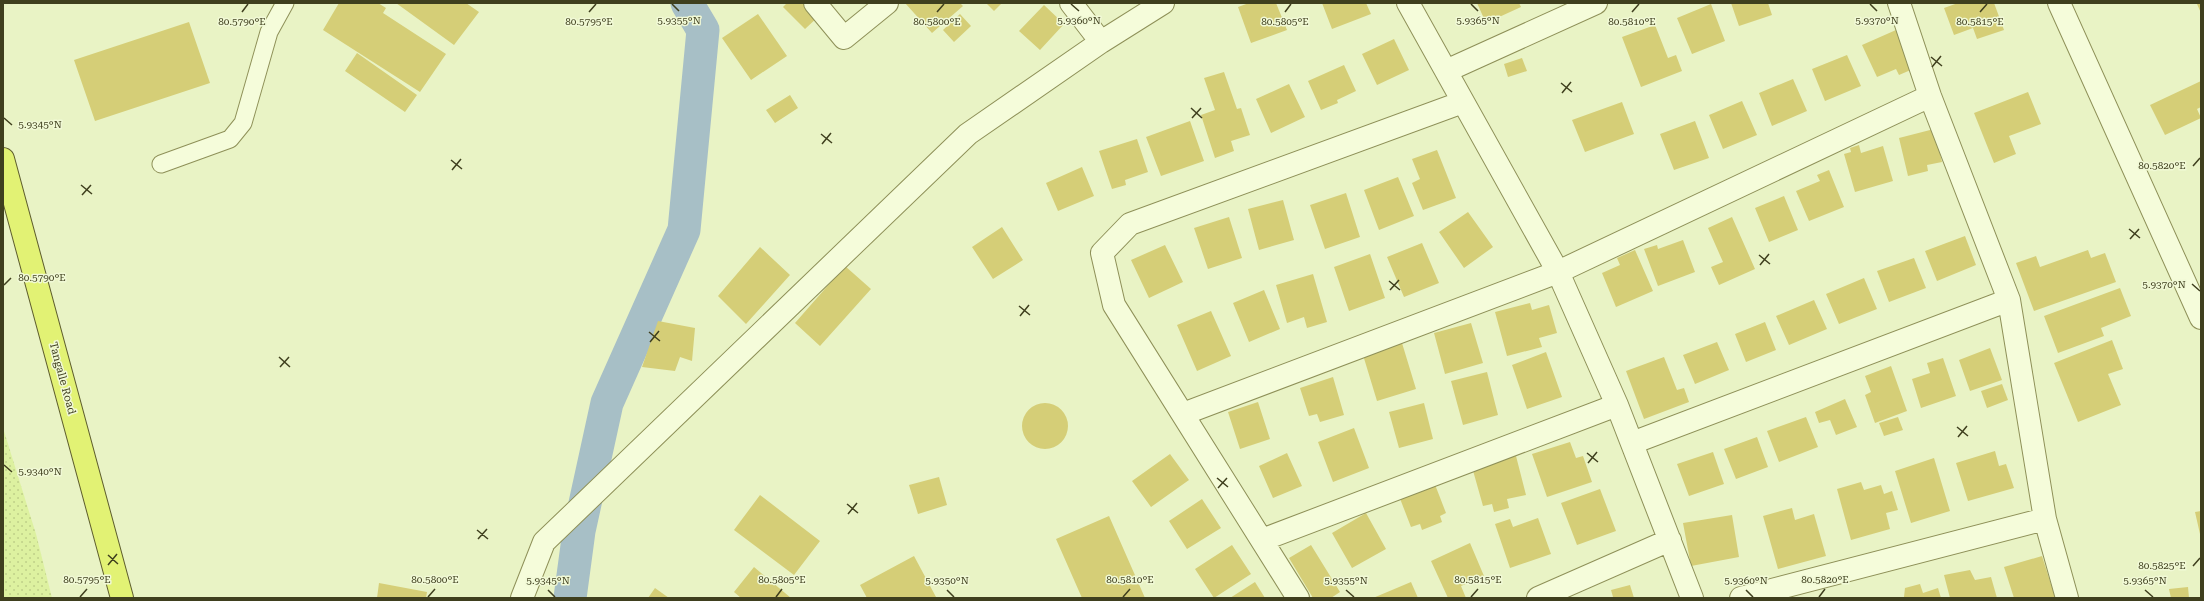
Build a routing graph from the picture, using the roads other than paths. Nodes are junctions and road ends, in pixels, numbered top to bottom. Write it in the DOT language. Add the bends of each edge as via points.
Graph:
graph roads {
  1 [pos="285,3"];
  2 [pos="815,3"];
  3 [pos="888,3"];
  4 [pos="1071,3"];
  5 [pos="1163,3"];
  6 [pos="1408,3"];
  7 [pos="1596,3"];
  8 [pos="1899,3"];
  9 [pos="2059,3"];
  10 [pos="1101,42"];
  11 [pos="1446,71"];
  12 [pos="1930,96"];
  13 [pos="1463,102"];
  14 [pos="3,159"];
  15 [pos="162,164"];
  16 [pos="1558,272"];
  17 [pos="2009,300"];
  18 [pos="2201,318"];
  19 [pos="1617,405"];
  20 [pos="1183,414"];
  21 [pos="1632,443"];
  22 [pos="2045,519"];
  23 [pos="1262,540"];
  24 [pos="1670,540"];
  25 [pos="122,598"];
  26 [pos="522,598"];
  27 [pos="1298,598"];
  28 [pos="1538,598"];
  29 [pos="1692,598"];
  30 [pos="1741,598"];
  31 [pos="2067,598"];
  1 -- 15 [label="lane" via="269,32 243,123 230,139"];
  2 -- 3 [label="street" via="844,38"];
  4 -- 10 [label="street"];
  5 -- 10 [label="street"];
  6 -- 11 [label="street"];
  7 -- 11 [label="street"];
  8 -- 12 [label="street"];
  9 -- 18 [label="street"];
  10 -- 26 [label="street" via="968,134 632,456 544,542"];
  11 -- 13 [label="street"];
  12 -- 16 [label="street"];
  12 -- 17 [label="street"];
  13 -- 16 [label="street"];
  13 -- 20 [label="street" via="1130,224 1102,253 1114,304"];
  14 -- 25 [label="highway, Tangalle Road"];
  16 -- 19 [label="street"];
  16 -- 20 [label="street"];
  17 -- 21 [label="street"];
  17 -- 22 [label="street"];
  19 -- 21 [label="street"];
  19 -- 23 [label="street"];
  20 -- 23 [label="street"];
  21 -- 24 [label="street"];
  22 -- 30 [label="street"];
  22 -- 31 [label="street"];
  23 -- 27 [label="street"];
  24 -- 28 [label="street"];
  24 -- 29 [label="street"];
}
